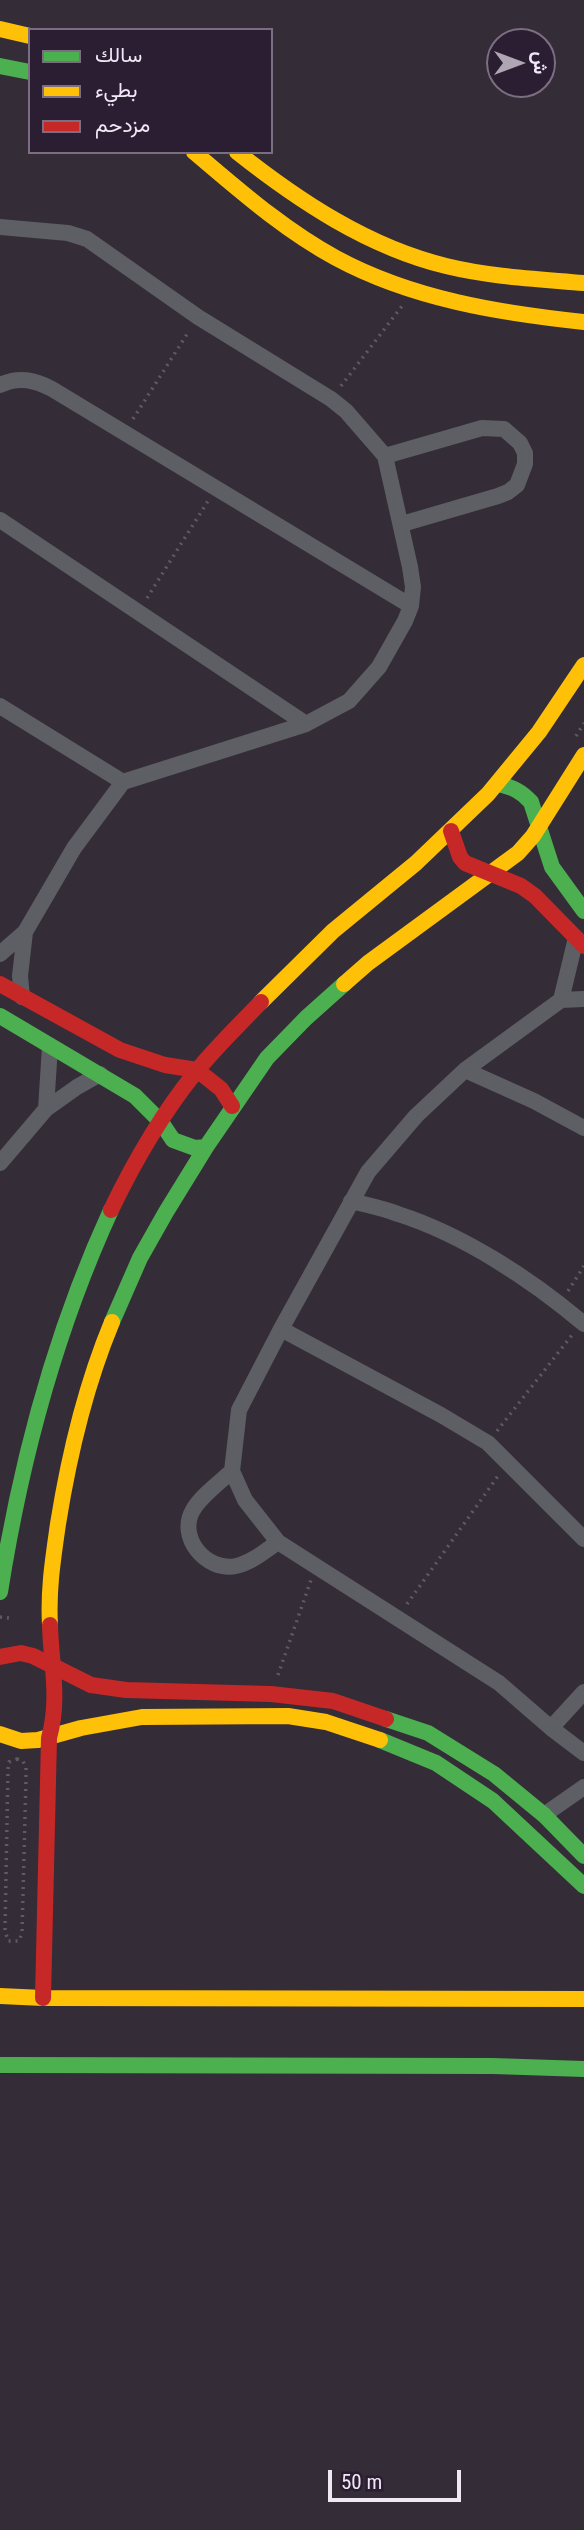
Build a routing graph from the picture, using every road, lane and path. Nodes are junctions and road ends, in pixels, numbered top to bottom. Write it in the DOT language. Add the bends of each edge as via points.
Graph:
graph roads {
  1 [pos="0,29"];
  2 [pos="28,36"];
  3 [pos="0,66"];
  4 [pos="28,72"];
  5 [pos="196,154"];
  6 [pos="239,154"];
  7 [pos="0,228"];
  8 [pos="584,283"];
  9 [pos="415,289"];
  10 [pos="198,317"];
  11 [pos="584,322"];
  12 [pos="0,385"];
  13 [pos="331,399"];
  14 [pos="124,432"];
  15 [pos="385,456"];
  16 [pos="216,488"];
  17 [pos="0,520"];
  18 [pos="402,524"];
  19 [pos="411,606"];
  20 [pos="139,612"];
  21 [pos="584,665"];
  22 [pos="2,711"];
  23 [pos="584,723"];
  24 [pos="306,724"];
  25 [pos="573,741"];
  26 [pos="584,755"];
  27 [pos="123,782"];
  28 [pos="498,784"];
  29 [pos="540,824"];
  30 [pos="451,831"];
  31 [pos="492,873"];
  32 [pos="584,911"];
  33 [pos="25,932"];
  34 [pos="581,936"];
  35 [pos="0,954"];
  36 [pos="0,984"];
  37 [pos="22,997"];
  38 [pos="584,999"];
  39 [pos="561,1000"];
  40 [pos="0,1016"];
  41 [pos="50,1046"];
  42 [pos="197,1070"];
  43 [pos="465,1070"];
  44 [pos="100,1074"];
  45 [pos="232,1106"];
  46 [pos="46,1109"];
  47 [pos="160,1122"];
  48 [pos="584,1128"];
  49 [pos="206,1147"];
  50 [pos="0,1163"];
  51 [pos="351,1201"];
  52 [pos="584,1266"];
  53 [pos="559,1304"];
  54 [pos="583,1323"];
  55 [pos="281,1329"];
  56 [pos="488,1443"];
  57 [pos="508,1461"];
  58 [pos="232,1471"];
  59 [pos="584,1539"];
  60 [pos="278,1542"];
  61 [pos="317,1564"];
  62 [pos="0,1592"];
  63 [pos="0,1617"];
  64 [pos="397,1617"];
  65 [pos="10,1618"];
  66 [pos="0,1657"];
  67 [pos="53,1665"];
  68 [pos="584,1692"];
  69 [pos="271,1694"];
  70 [pos="551,1728"];
  71 [pos="0,1734"];
  72 [pos="49,1738"];
  73 [pos="584,1752"];
  74 [pos="584,1787"];
  75 [pos="544,1815"];
  76 [pos="584,1856"];
  77 [pos="584,1886"];
  78 [pos="0,1936"];
  79 [pos="6,1936"];
  80 [pos="0,1996"];
  81 [pos="43,1998"];
  82 [pos="584,1999"];
  83 [pos="0,2065"];
  84 [pos="584,2068"];
  1 -- 2 [label="street"];
  3 -- 4 [label="street"];
  5 -- 9 [label="street" via="236,188 335,257"];
  6 -- 8 [label="street" via="303,201 367,238 466,268"];
  7 -- 10 [label="street" via="68,233 86,239"];
  9 -- 11 [label="street" via="504,313"];
  9 -- 13 [label="path"];
  10 -- 13 [label="street"];
  10 -- 14 [label="path"];
  12 -- 14 [label="street" via="20,379 37,381"];
  13 -- 15 [label="street"];
  14 -- 16 [label="street"];
  15 -- 18 [label="street"];
  15 -- 18 [label="street" via="493,426 513,435 525,453 523,475 508,492"];
  16 -- 19 [label="street"];
  16 -- 20 [label="path"];
  17 -- 20 [label="street"];
  18 -- 19 [label="street" via="413,587"];
  19 -- 24 [label="street" via="367,683 349,701"];
  20 -- 24 [label="street"];
  21 -- 28 [label="street"];
  22 -- 27 [label="street"];
  23 -- 25 [label="path"];
  24 -- 27 [label="street"];
  26 -- 29 [label="street"];
  27 -- 33 [label="street" via="74,848"];
  28 -- 29 [label="street" via="528,797"];
  28 -- 30 [label="street"];
  29 -- 31 [label="street" via="518,853"];
  29 -- 32 [label="street" via="549,860"];
  30 -- 31 [label="street" via="464,863"];
  30 -- 42 [label="street" via="336,928"];
  31 -- 34 [label="street" via="521,886"];
  31 -- 45 [label="street" via="398,939 338,989 267,1058"];
  33 -- 35 [label="street"];
  33 -- 37 [label="street"];
  34 -- 39 [label="street"];
  36 -- 37 [label="street"];
  37 -- 42 [label="street" via="120,1050"];
  38 -- 39 [label="street"];
  39 -- 43 [label="street"];
  40 -- 41 [label="street"];
  41 -- 44 [label="street"];
  41 -- 46 [label="street"];
  42 -- 45 [label="street" via="221,1089"];
  42 -- 47 [label="street"];
  43 -- 48 [label="street"];
  43 -- 51 [label="street" via="416,1116 368,1172"];
  44 -- 46 [label="street"];
  44 -- 47 [label="street" via="135,1096"];
  45 -- 49 [label="street"];
  46 -- 50 [label="street"];
  47 -- 49 [label="street" via="173,1140"];
  47 -- 62 [label="street" via="125,1178 50,1367 20,1473"];
  49 -- 67 [label="street" via="140,1258 83,1402 51,1561 48,1612"];
  51 -- 53 [label="street" via="399,1214 448,1235 495,1260"];
  51 -- 55 [label="street"];
  52 -- 53 [label="path"];
  53 -- 54 [label="street"];
  54 -- 56 [label="path"];
  55 -- 56 [label="street"];
  55 -- 58 [label="street" via="239,1410"];
  56 -- 57 [label="street"];
  57 -- 59 [label="street"];
  57 -- 64 [label="path"];
  58 -- 60 [label="street" via="245,1500"];
  58 -- 60 [label="street" via="193,1509 189,1522 195,1549 212,1563 233,1567"];
  60 -- 61 [label="street"];
  61 -- 64 [label="street"];
  61 -- 69 [label="path"];
  63 -- 65 [label="path"];
  64 -- 70 [label="street" via="499,1683"];
  66 -- 67 [label="street" via="21,1653"];
  67 -- 69 [label="street" via="91,1685 126,1690"];
  67 -- 72 [label="street" via="56,1702"];
  68 -- 70 [label="street"];
  69 -- 75 [label="street" via="333,1701 428,1733 494,1774"];
  70 -- 73 [label="street"];
  71 -- 72 [label="street" via="21,1741"];
  72 -- 77 [label="street" via="142,1717 288,1716 326,1722 436,1763 493,1801"];
  72 -- 81 [label="street"];
  74 -- 75 [label="street"];
  75 -- 76 [label="street"];
  78 -- 79 [label="path"];
  79 -- 79 [label="path" via="8,1769 9,1762 17,1759 26,1768 22,1933 14,1942"];
  80 -- 81 [label="street"];
  81 -- 82 [label="street"];
  83 -- 84 [label="street"];
}
